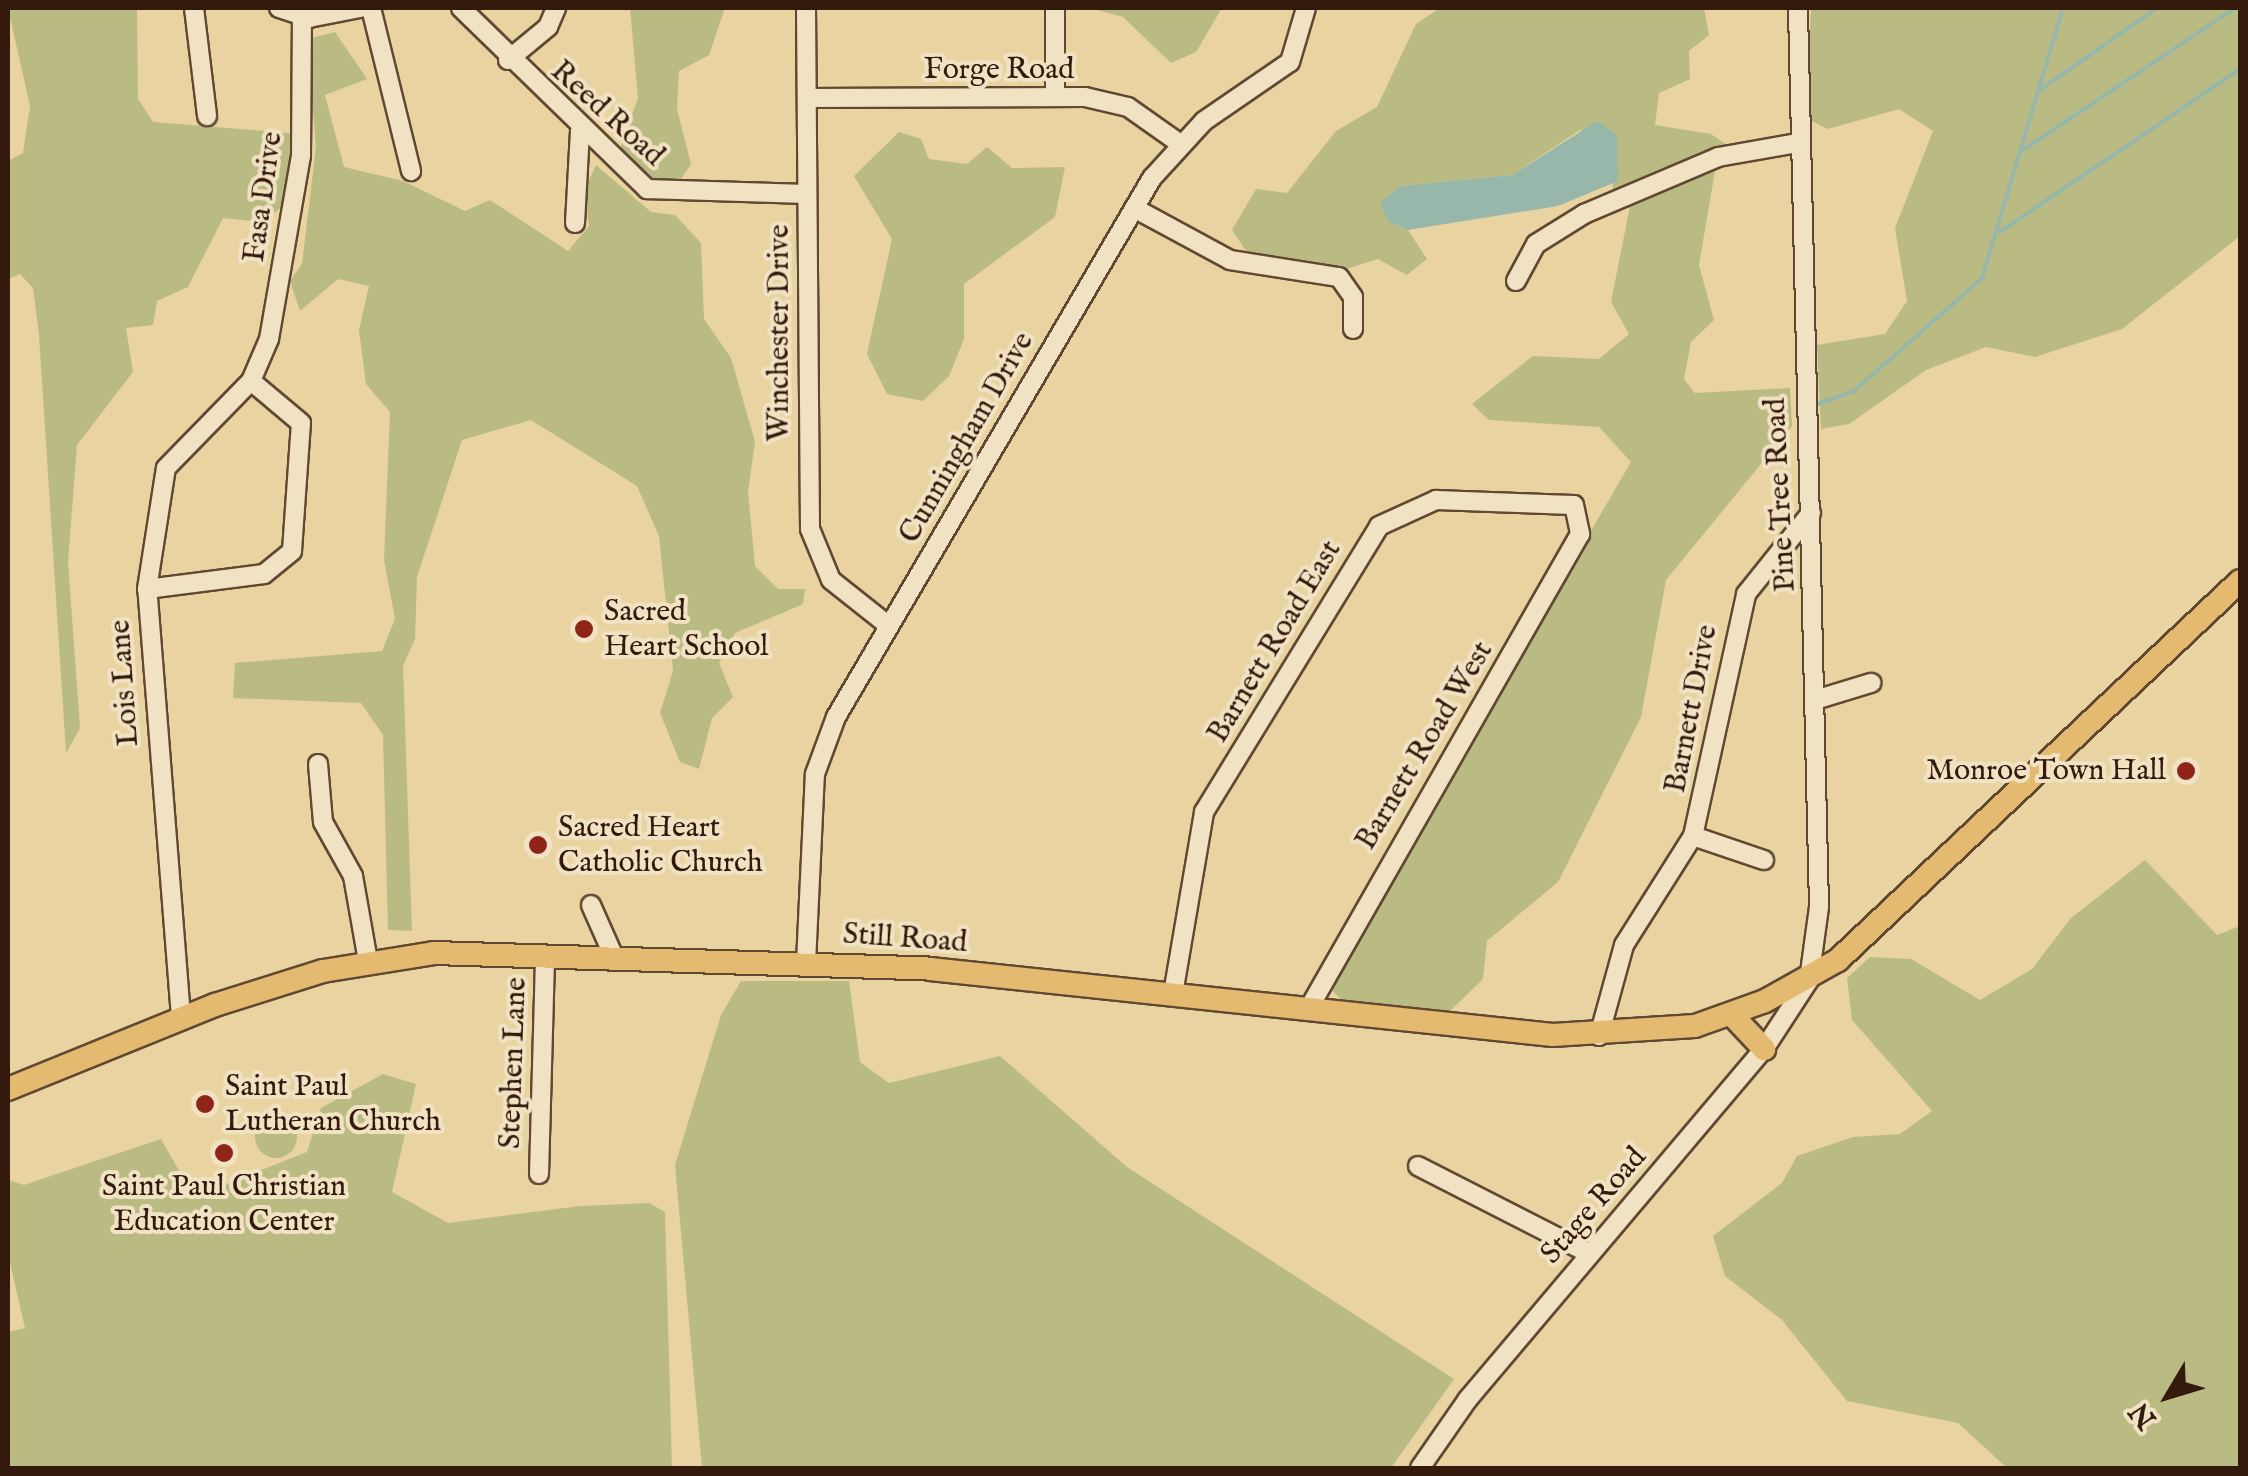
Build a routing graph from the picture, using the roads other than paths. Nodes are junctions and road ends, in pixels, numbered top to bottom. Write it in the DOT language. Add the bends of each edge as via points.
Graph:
graph roads {
  1 [pos="194,8"];
  2 [pos="278,8"];
  3 [pos="360,8"];
  4 [pos="371,8"];
  5 [pos="461,8"];
  6 [pos="556,8"];
  7 [pos="806,8"];
  8 [pos="1055,8"];
  9 [pos="1306,8"];
  10 [pos="1798,8"];
  11 [pos="302,17"];
  12 [pos="508,60"];
  13 [pos="1055,97"];
  14 [pos="807,98"];
  15 [pos="207,116"];
  16 [pos="580,130"];
  17 [pos="1179,143"];
  18 [pos="1797,143"];
  19 [pos="411,171"];
  20 [pos="806,194"];
  21 [pos="1134,208"];
  22 [pos="575,223"];
  23 [pos="1516,280"];
  24 [pos="1353,329"];
  25 [pos="251,381"];
  26 [pos="1580,512"];
  27 [pos="1812,513"];
  28 [pos="2240,582"];
  29 [pos="148,589"];
  30 [pos="888,626"];
  31 [pos="1871,683"];
  32 [pos="1815,700"];
  33 [pos="318,764"];
  34 [pos="1693,836"];
  35 [pos="1764,860"];
  36 [pos="590,905"];
  37 [pos="545,954"];
  38 [pos="614,957"];
  39 [pos="368,962"];
  40 [pos="806,963"];
  41 [pos="1809,980"];
  42 [pos="1173,994"];
  43 [pos="1309,1008"];
  44 [pos="1732,1015"];
  45 [pos="181,1017"];
  46 [pos="1599,1036"];
  47 [pos="1764,1049"];
  48 [pos="8,1089"];
  49 [pos="1418,1166"];
  50 [pos="539,1174"];
  51 [pos="1588,1254"];
  52 [pos="1420,1468"];
  1 -- 15 [label="street"];
  2 -- 11 [label="street"];
  3 -- 11 [label="street"];
  4 -- 19 [label="street"];
  5 -- 12 [label="street, Reed Road"];
  6 -- 12 [label="street" via="548,27"];
  7 -- 14 [label="street, Winchester Drive"];
  8 -- 13 [label="street"];
  9 -- 17 [label="street, Cunningham Drive" via="1290,62"];
  10 -- 18 [label="street, Pine Tree Road"];
  11 -- 25 [label="street, Fasa Drive" via="301,156 269,339"];
  12 -- 16 [label="street, Reed Road"];
  13 -- 14 [label="street, Forge Road"];
  13 -- 17 [label="street, Forge Road" via="1114,101"];
  14 -- 20 [label="street, Winchester Drive"];
  16 -- 20 [label="street, Reed Road" via="658,193"];
  16 -- 22 [label="street"];
  17 -- 21 [label="street, Cunningham Drive"];
  18 -- 23 [label="street" via="1718,157 1584,214 1536,244"];
  18 -- 27 [label="street, Pine Tree Road"];
  20 -- 30 [label="street, Winchester Drive" via="810,529 831,580"];
  21 -- 24 [label="street" via="1230,260 1339,277 1353,297"];
  21 -- 30 [label="street, Cunningham Drive"];
  25 -- 29 [label="street, Lois Lane" via="166,468"];
  25 -- 29 [label="street" via="301,423 292,551 264,574"];
  26 -- 42 [label="street, Barnett Road East" via="1555,498 1436,500 1378,526 1204,812"];
  26 -- 43 [label="street, Barnett Road West" via="1580,534"];
  27 -- 32 [label="street, Pine Tree Road"];
  27 -- 34 [label="street, Barnett Drive" via="1746,594"];
  28 -- 41 [label="main road, Still Road" via="1880,925"];
  29 -- 45 [label="street, Lois Lane"];
  30 -- 40 [label="street, Cunningham Drive" via="815,774"];
  31 -- 32 [label="street"];
  32 -- 41 [label="street, Pine Tree Road" via="1819,907"];
  33 -- 39 [label="street" via="324,822 354,876"];
  34 -- 35 [label="street"];
  34 -- 46 [label="street, Barnett Drive" via="1624,945"];
  36 -- 38 [label="street"];
  37 -- 38 [label="main road, Still Road"];
  37 -- 39 [label="main road, Still Road"];
  37 -- 50 [label="street, Stephen Lane"];
  38 -- 40 [label="main road, Still Road"];
  39 -- 45 [label="main road, Still Road"];
  40 -- 42 [label="main road, Still Road"];
  41 -- 44 [label="main road, Still Road"];
  41 -- 47 [label="street, Stage Road"];
  42 -- 43 [label="main road, Still Road"];
  43 -- 46 [label="main road, Still Road"];
  44 -- 46 [label="main road, Still Road"];
  44 -- 47 [label="main road"];
  45 -- 48 [label="main road, Still Road"];
  47 -- 51 [label="street, Stage Road"];
  49 -- 51 [label="street"];
  51 -- 52 [label="street, Stage Road"];
}
